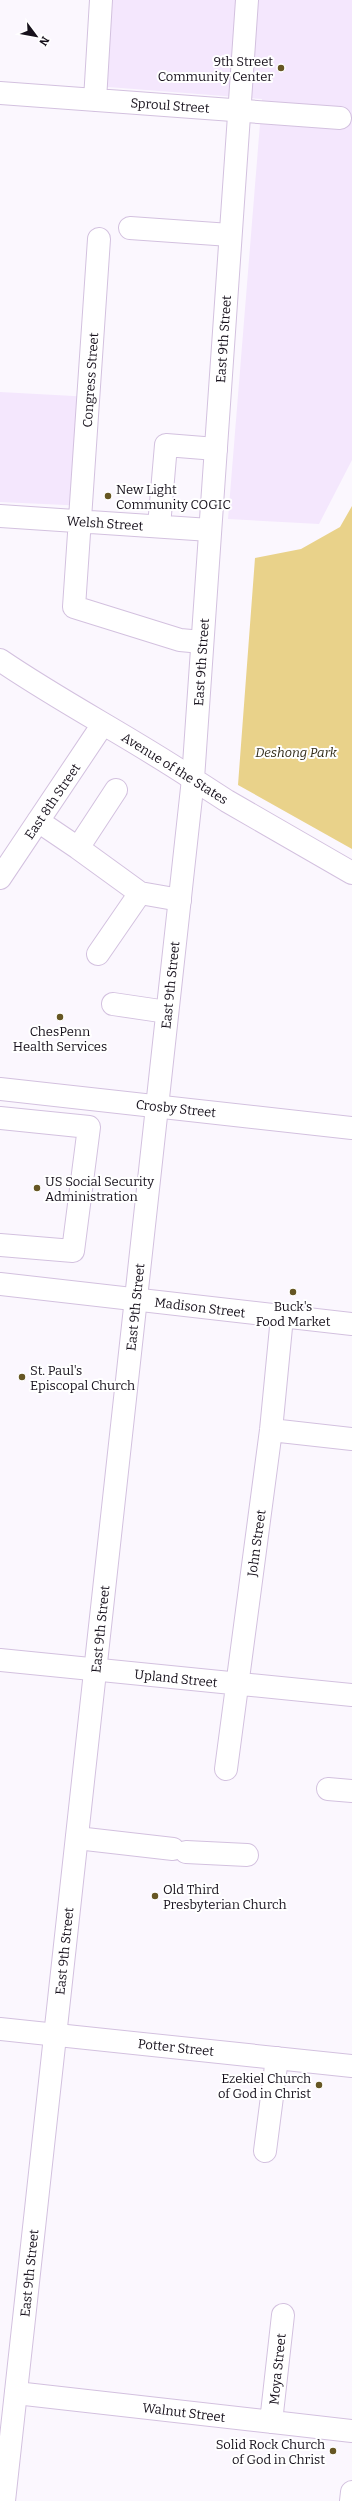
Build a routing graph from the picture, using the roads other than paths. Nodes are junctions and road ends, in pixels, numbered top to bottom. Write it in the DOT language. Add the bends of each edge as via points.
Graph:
graph roads {
  1 [pos="101,0"];
  2 [pos="246,0"];
  3 [pos="0,93"];
  4 [pos="95,100"];
  5 [pos="239,110"];
  6 [pos="340,118"];
  7 [pos="130,228"];
  8 [pos="230,235"];
  9 [pos="100,239"];
  10 [pos="216,449"];
  11 [pos="0,516"];
  12 [pos="81,521"];
  13 [pos="159,526"];
  14 [pos="210,530"];
  15 [pos="202,642"];
  16 [pos="0,660"];
  17 [pos="103,724"];
  18 [pos="193,779"];
  19 [pos="116,790"];
  20 [pos="38,821"];
  21 [pos="78,848"];
  22 [pos="352,873"];
  23 [pos="0,878"];
  24 [pos="140,893"];
  25 [pos="180,900"];
  26 [pos="98,954"];
  27 [pos="113,1004"];
  28 [pos="168,1012"];
  29 [pos="10,1090"];
  30 [pos="157,1105"];
  31 [pos="9,1119"];
  32 [pos="352,1128"];
  33 [pos="0,1244"];
  34 [pos="0,1284"];
  35 [pos="136,1299"];
  36 [pos="282,1317"];
  37 [pos="352,1324"];
  38 [pos="271,1430"];
  39 [pos="352,1440"];
  40 [pos="0,1660"];
  41 [pos="95,1669"];
  42 [pos="237,1684"];
  43 [pos="352,1695"];
  44 [pos="226,1769"];
  45 [pos="328,1789"];
  46 [pos="352,1791"];
  47 [pos="77,1838"];
  48 [pos="248,1855"];
  49 [pos="0,2029"];
  50 [pos="55,2034"];
  51 [pos="277,2058"];
  52 [pos="352,2066"];
  53 [pos="265,2152"];
  54 [pos="283,2315"];
  55 [pos="16,2393"];
  56 [pos="271,2422"];
  57 [pos="352,2431"];
  58 [pos="352,2492"];
  59 [pos="4,2501"];
  60 [pos="351,2501"];
  1 -- 4 [label="street"];
  2 -- 5 [label="street, East 9th Street"];
  3 -- 4 [label="street, Sproul Street"];
  4 -- 5 [label="street, Sproul Street"];
  5 -- 6 [label="street, Sproul Street"];
  5 -- 8 [label="street, East 9th Street"];
  7 -- 8 [label="street"];
  8 -- 10 [label="street, East 9th Street"];
  9 -- 12 [label="street, Congress Street"];
  10 -- 13 [label="street" via="166,445"];
  10 -- 14 [label="street, East 9th Street"];
  11 -- 12 [label="street, Welsh Street"];
  12 -- 13 [label="street, Welsh Street"];
  12 -- 15 [label="street, Congress Street" via="74,607 180,640"];
  13 -- 14 [label="street, Welsh Street"];
  14 -- 15 [label="street, East 9th Street"];
  15 -- 18 [label="street, East 9th Street"];
  16 -- 17 [label="street, Avenue of the States"];
  17 -- 18 [label="street, Avenue of the States"];
  17 -- 20 [label="street, East 8th Street"];
  18 -- 22 [label="street, Avenue of the States"];
  18 -- 25 [label="street, East 9th Street"];
  19 -- 21 [label="street"];
  20 -- 21 [label="street"];
  20 -- 23 [label="street, East 8th Street"];
  21 -- 24 [label="street"];
  24 -- 25 [label="street"];
  24 -- 26 [label="street"];
  25 -- 28 [label="street, East 9th Street"];
  27 -- 28 [label="street"];
  28 -- 30 [label="street, East 9th Street"];
  29 -- 30 [label="street, Crosby Street"];
  29 -- 31 [label="street"];
  30 -- 32 [label="street, Crosby Street"];
  30 -- 35 [label="street, East 9th Street"];
  31 -- 33 [label="street" via="89,1127 73,1251"];
  34 -- 35 [label="street, Madison Street"];
  35 -- 36 [label="street, Madison Street"];
  35 -- 41 [label="street, East 9th Street"];
  36 -- 37 [label="street, Madison Street"];
  36 -- 38 [label="street, John Street"];
  38 -- 39 [label="street"];
  38 -- 42 [label="street, John Street"];
  40 -- 41 [label="street, Upland Street"];
  41 -- 42 [label="street, Upland Street"];
  41 -- 47 [label="street, East 9th Street"];
  42 -- 43 [label="street, Upland Street"];
  42 -- 44 [label="street, John Street"];
  45 -- 46 [label="street"];
  47 -- 48 [label="street" via="180,1851"];
  47 -- 50 [label="street, East 9th Street"];
  49 -- 50 [label="street, Potter Street"];
  50 -- 51 [label="street, Potter Street"];
  50 -- 55 [label="street, East 9th Street"];
  51 -- 52 [label="street, Potter Street"];
  51 -- 53 [label="street"];
  54 -- 56 [label="street, Moya Street"];
  55 -- 56 [label="street, Walnut Street"];
  55 -- 59 [label="street, East 9th Street"];
  56 -- 57 [label="street, Walnut Street"];
  58 -- 60 [label="street"];
}
